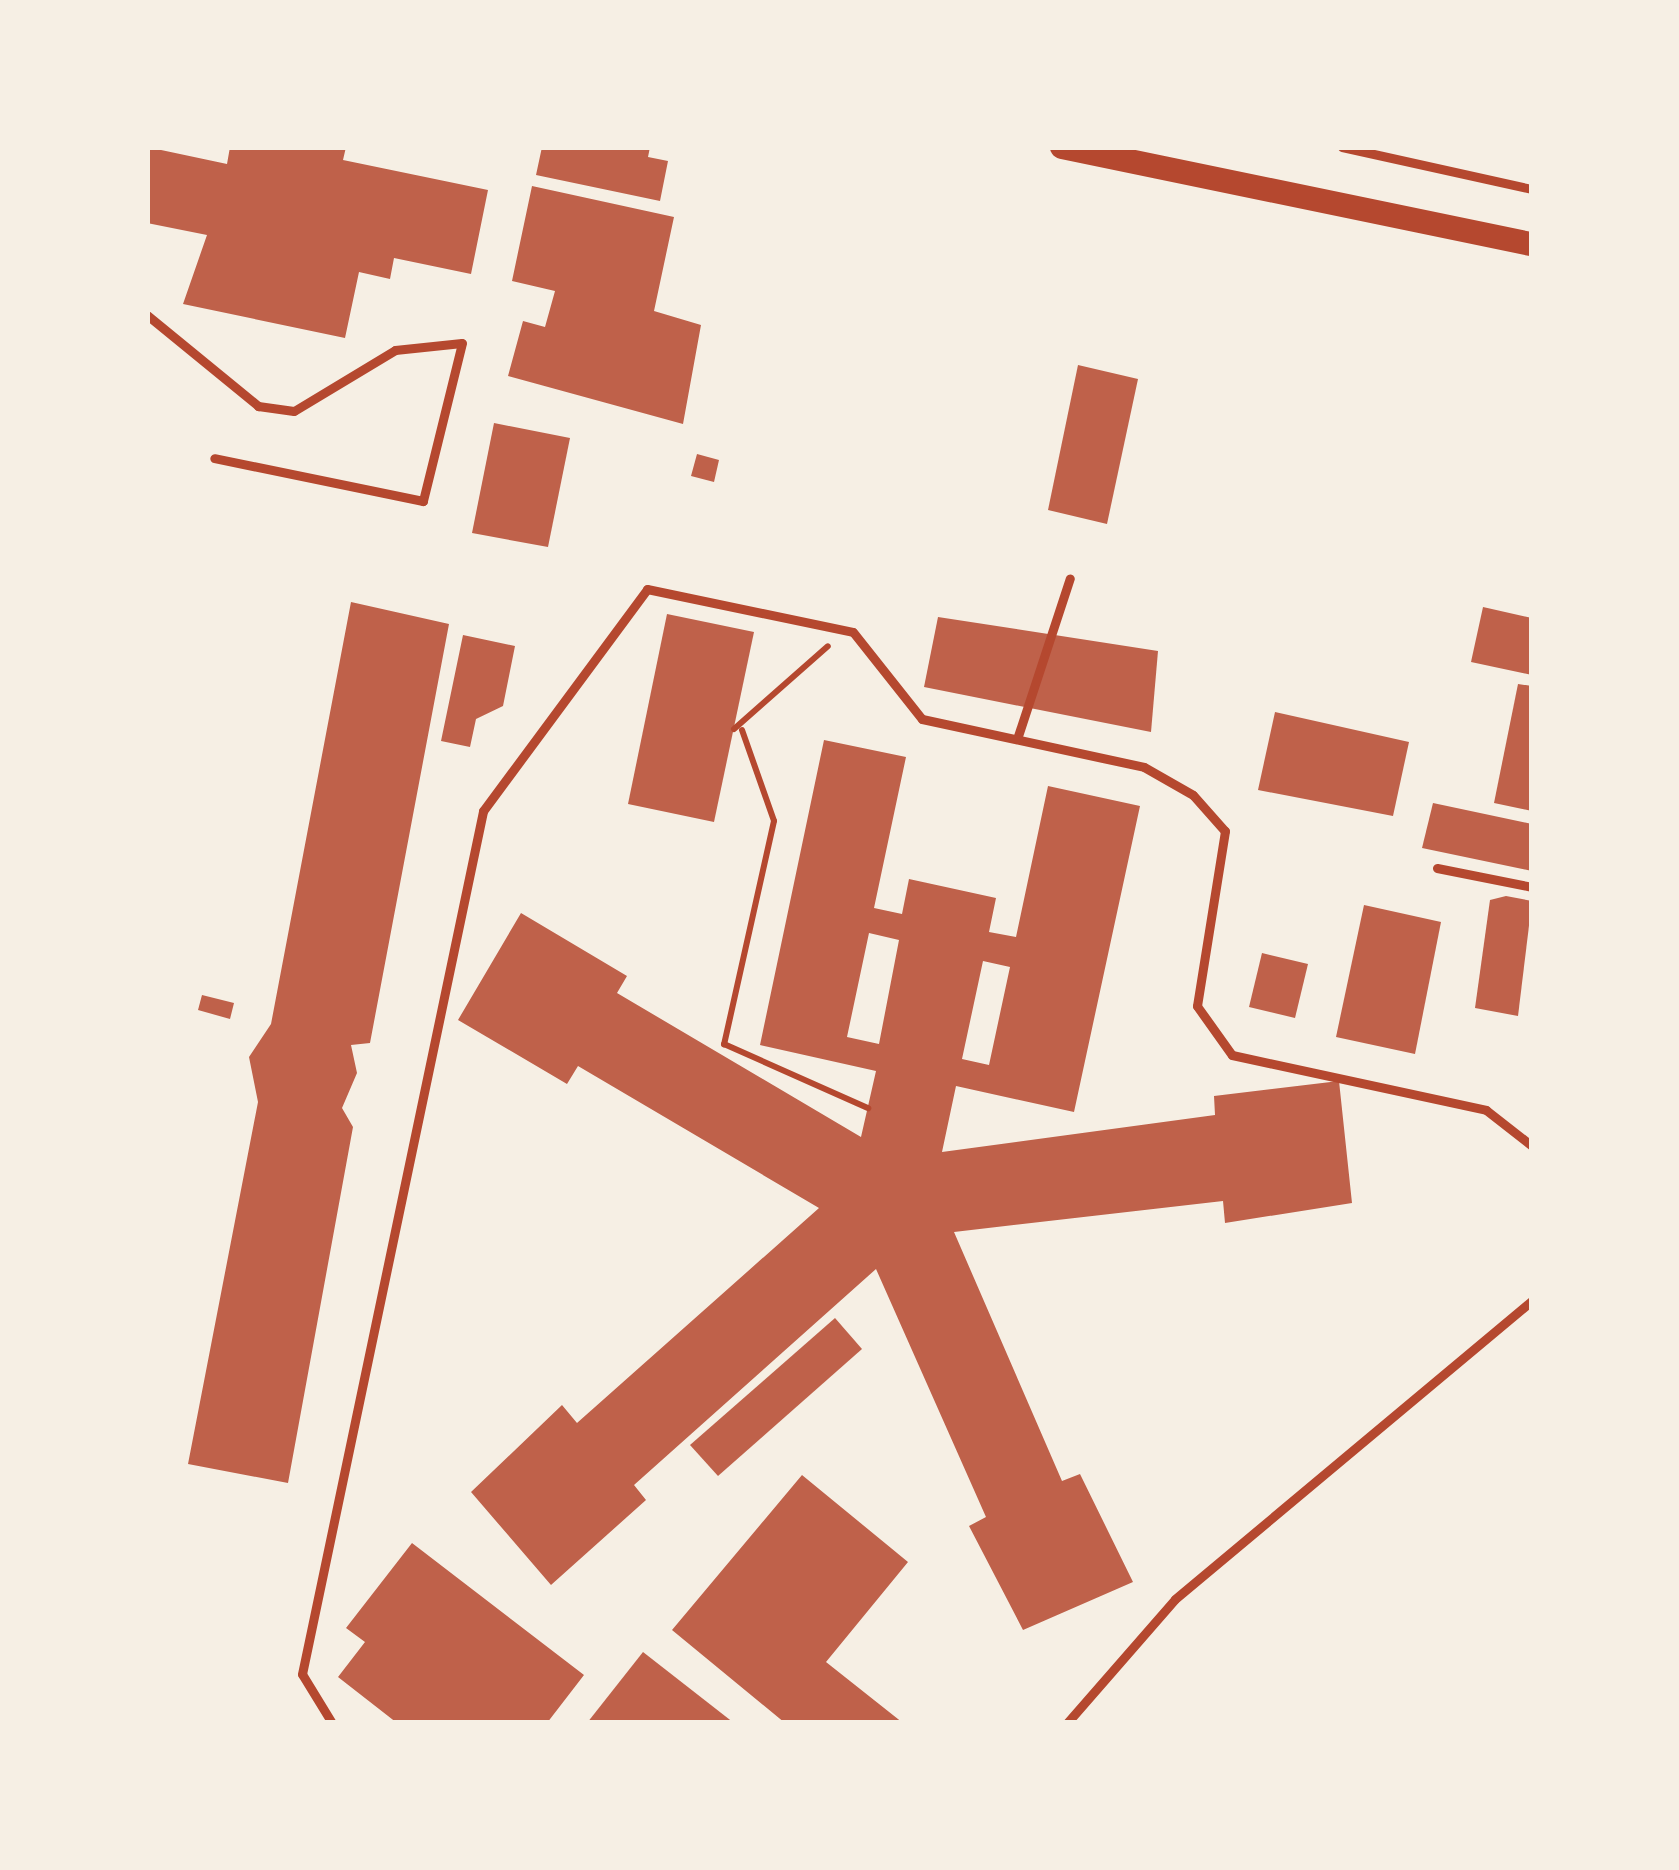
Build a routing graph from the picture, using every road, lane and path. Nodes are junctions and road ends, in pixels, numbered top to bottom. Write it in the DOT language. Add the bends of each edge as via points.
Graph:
graph roads {
  1 [pos="1063,147"];
  2 [pos="1342,147"];
  3 [pos="1532,189"];
  4 [pos="1532,244"];
  5 [pos="147,316"];
  6 [pos="214,458"];
  7 [pos="1070,578"];
  8 [pos="848,649"];
  9 [pos="1017,739"];
  10 [pos="1437,868"];
  11 [pos="1532,887"];
  12 [pos="868,1108"];
  13 [pos="1532,1146"];
  14 [pos="1532,1301"];
  15 [pos="332,1723"];
  16 [pos="1067,1723"];
  1 -- 4 [label="main road"];
  2 -- 3 [label="lane"];
  5 -- 6 [label="lane" via="258,406 294,411 395,350 462,343 423,501"];
  7 -- 9 [label="lane"];
  8 -- 12 [label="path" via="828,646 738,730 774,821 724,1044"];
  9 -- 13 [label="lane" via="1144,767 1226,831 1197,1006 1232,1055 1486,1110"];
  9 -- 15 [label="lane" via="922,719 853,632 647,589 483,811 302,1675"];
  10 -- 11 [label="lane"];
  14 -- 16 [label="lane" via="1175,1599"];
}
